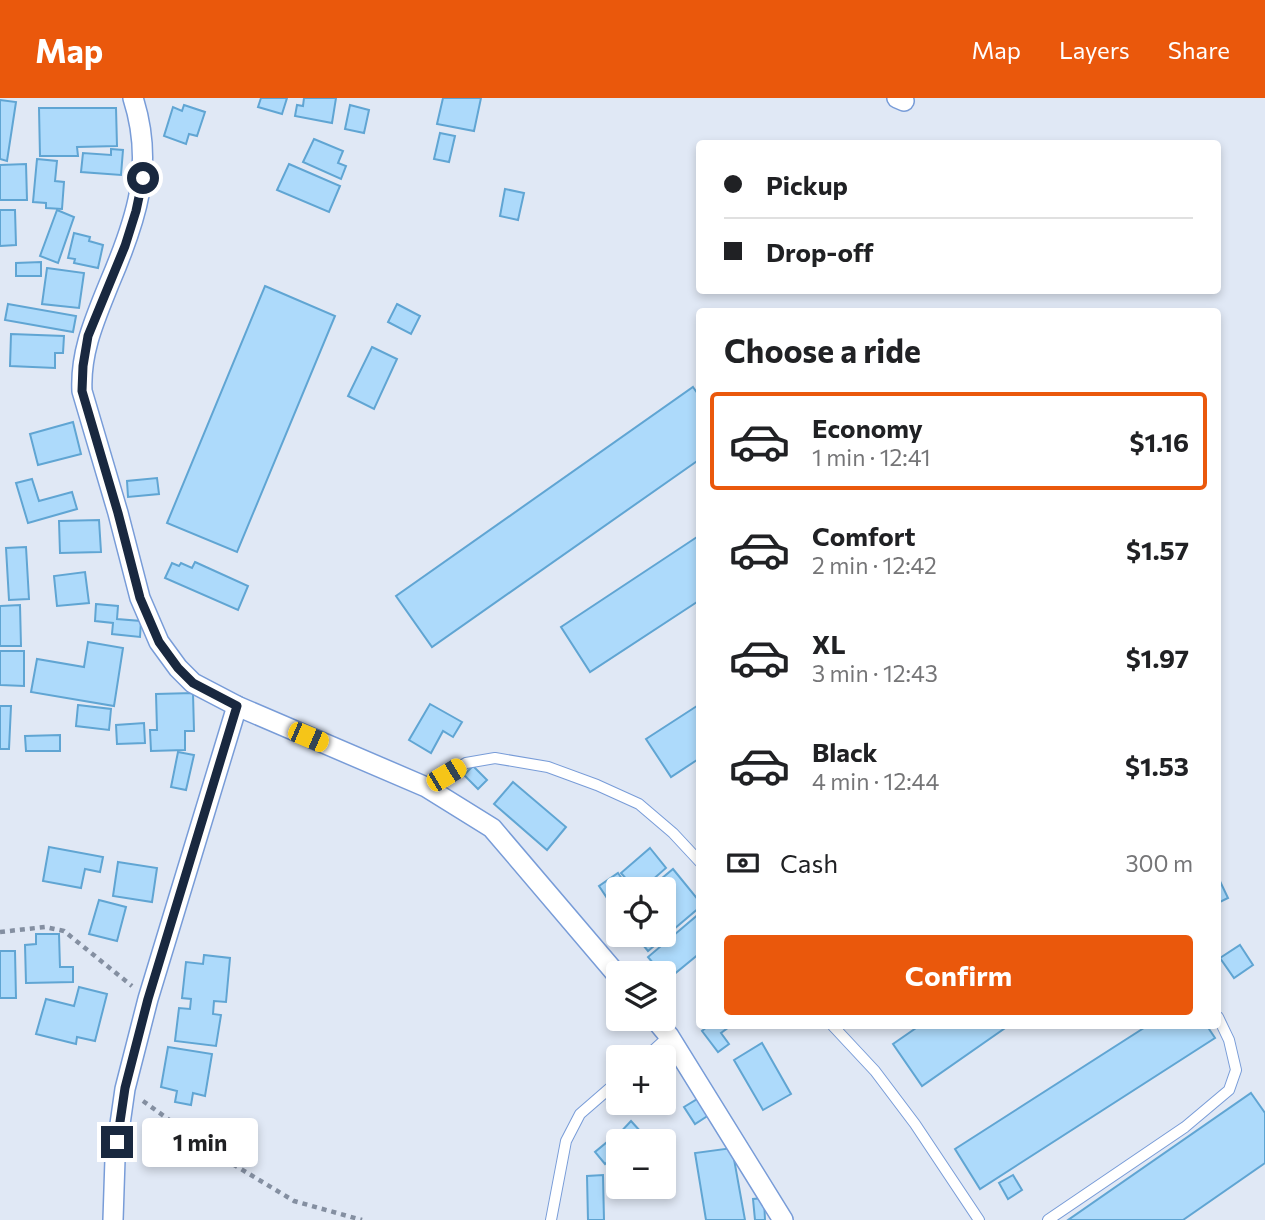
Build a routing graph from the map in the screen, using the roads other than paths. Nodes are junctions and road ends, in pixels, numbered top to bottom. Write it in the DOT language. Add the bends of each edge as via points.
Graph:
graph roads {
  1 [pos="133,98"];
  2 [pos="237,706"];
  3 [pos="426,787"];
  4 [pos="696,858"];
  5 [pos="606,962"];
  6 [pos="1221,1023"];
  7 [pos="836,1029"];
  8 [pos="665,1031"];
  9 [pos="669,1036"];
  10 [pos="659,1045"];
  11 [pos="606,1091"];
  12 [pos="113,1220"];
  13 [pos="551,1220"];
  14 [pos="783,1220"];
  15 [pos="979,1220"];
  16 [pos="1048,1220"];
  1 -- 2 [label="street" via="141,133 143,178 125,246 88,336 82,391 140,598 159,642 193,683"];
  2 -- 3 [label="street"];
  2 -- 12 [label="street" via="125,1088 115,1159"];
  3 -- 4 [label="lane" via="466,763 495,758 548,767 639,804"];
  3 -- 5 [label="street" via="492,828"];
  6 -- 16 [label="lane" via="1236,1070 1229,1090 1185,1127"];
  7 -- 15 [label="lane" via="915,1124"];
  8 -- 9 [label="street"];
  9 -- 10 [label="lane"];
  9 -- 14 [label="street"];
  11 -- 13 [label="lane" via="580,1114 566,1141"];
}
